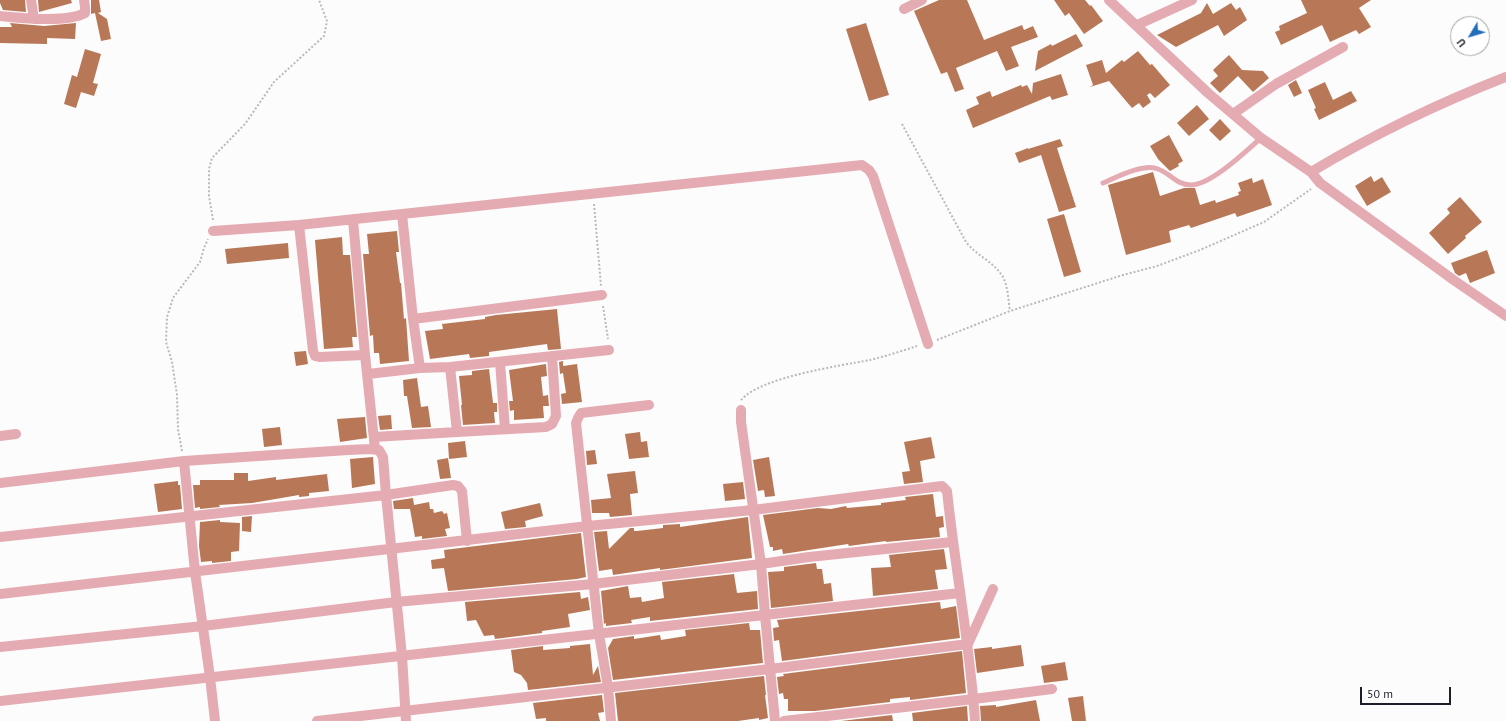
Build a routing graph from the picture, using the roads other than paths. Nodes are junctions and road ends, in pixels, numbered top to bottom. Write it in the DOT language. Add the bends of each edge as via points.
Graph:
graph roads {
  1 [pos="31,0"];
  2 [pos="84,0"];
  3 [pos="922,0"];
  4 [pos="1108,0"];
  5 [pos="1192,0"];
  6 [pos="904,9"];
  7 [pos="0,16"];
  8 [pos="34,19"];
  9 [pos="1137,25"];
  10 [pos="1343,47"];
  11 [pos="1506,77"];
  12 [pos="1233,114"];
  13 [pos="1261,138"];
  14 [pos="1311,172"];
  15 [pos="1103,183"];
  16 [pos="402,214"];
  17 [pos="353,220"];
  18 [pos="300,225"];
  19 [pos="213,231"];
  20 [pos="602,295"];
  21 [pos="1506,316"];
  22 [pos="413,320"];
  23 [pos="928,344"];
  24 [pos="609,350"];
  25 [pos="365,355"];
  26 [pos="552,356"];
  27 [pos="500,362"];
  28 [pos="450,367"];
  29 [pos="420,368"];
  30 [pos="368,374"];
  31 [pos="650,405"];
  32 [pos="741,405"];
  33 [pos="505,429"];
  34 [pos="457,432"];
  35 [pos="16,434"];
  36 [pos="0,436"];
  37 [pos="374,437"];
  38 [pos="375,449"];
  39 [pos="184,462"];
  40 [pos="0,483"];
  41 [pos="386,495"];
  42 [pos="753,510"];
  43 [pos="190,517"];
  44 [pos="588,526"];
  45 [pos="0,537"];
  46 [pos="467,541"];
  47 [pos="952,542"];
  48 [pos="391,550"];
  49 [pos="761,564"];
  50 [pos="195,572"];
  51 [pos="593,584"];
  52 [pos="993,589"];
  53 [pos="960,593"];
  54 [pos="0,594"];
  55 [pos="396,602"];
  56 [pos="765,615"];
  57 [pos="203,626"];
  58 [pos="599,634"];
  59 [pos="968,644"];
  60 [pos="0,647"];
  61 [pos="402,656"];
  62 [pos="770,669"];
  63 [pos="210,677"];
  64 [pos="608,687"];
  65 [pos="1052,689"];
  66 [pos="974,699"];
  67 [pos="0,701"];
  68 [pos="405,710"];
  69 [pos="215,721"];
  70 [pos="317,721"];
  71 [pos="406,721"];
  72 [pos="611,721"];
  73 [pos="775,721"];
  74 [pos="784,721"];
  75 [pos="975,721"];
  1 -- 8 [label="street"];
  2 -- 8 [label="street" via="85,13 81,15 72,18"];
  3 -- 6 [label="street"];
  4 -- 9 [label="street"];
  5 -- 9 [label="street"];
  7 -- 8 [label="street"];
  9 -- 12 [label="street"];
  10 -- 12 [label="street" via="1276,84"];
  11 -- 14 [label="street" via="1466,92 1416,116"];
  12 -- 13 [label="street"];
  13 -- 14 [label="street"];
  13 -- 15 [label="lane" via="1228,166 1191,185 1179,182 1159,169 1150,167"];
  14 -- 21 [label="street" via="1320,183 1455,282"];
  16 -- 17 [label="street"];
  16 -- 22 [label="street"];
  16 -- 23 [label="street" via="862,165 873,176"];
  17 -- 18 [label="street"];
  17 -- 25 [label="street"];
  18 -- 19 [label="street"];
  18 -- 25 [label="street" via="315,356"];
  20 -- 22 [label="street"];
  22 -- 29 [label="street"];
  24 -- 26 [label="street"];
  25 -- 30 [label="street"];
  26 -- 27 [label="street"];
  26 -- 33 [label="street" via="556,416 554,422 546,427"];
  27 -- 28 [label="street"];
  27 -- 33 [label="street"];
  28 -- 29 [label="street"];
  28 -- 34 [label="street"];
  29 -- 30 [label="street"];
  30 -- 37 [label="street"];
  31 -- 44 [label="street" via="581,413 578,418 576,423"];
  32 -- 42 [label="street" via="740,418"];
  33 -- 34 [label="street"];
  34 -- 37 [label="street"];
  35 -- 36 [label="street"];
  37 -- 38 [label="street"];
  38 -- 39 [label="street"];
  38 -- 41 [label="street" via="379,450 383,457"];
  39 -- 40 [label="street"];
  39 -- 43 [label="street"];
  41 -- 43 [label="street"];
  41 -- 46 [label="street" via="458,486 462,491"];
  41 -- 48 [label="street"];
  42 -- 44 [label="street"];
  42 -- 47 [label="street" via="942,486 948,490"];
  42 -- 49 [label="street"];
  43 -- 45 [label="street"];
  43 -- 50 [label="street"];
  44 -- 46 [label="street"];
  44 -- 51 [label="street"];
  46 -- 48 [label="street"];
  47 -- 49 [label="street"];
  47 -- 53 [label="street"];
  48 -- 50 [label="street"];
  48 -- 55 [label="street"];
  49 -- 51 [label="street"];
  49 -- 56 [label="street"];
  50 -- 54 [label="street"];
  50 -- 57 [label="street"];
  51 -- 55 [label="street"];
  51 -- 58 [label="street"];
  52 -- 59 [label="street"];
  53 -- 56 [label="street"];
  53 -- 59 [label="street"];
  55 -- 57 [label="street"];
  55 -- 61 [label="street"];
  56 -- 58 [label="street"];
  56 -- 62 [label="street"];
  57 -- 60 [label="street"];
  57 -- 63 [label="street"];
  58 -- 61 [label="street"];
  58 -- 64 [label="street"];
  59 -- 62 [label="street"];
  59 -- 66 [label="street"];
  61 -- 63 [label="street"];
  61 -- 68 [label="street"];
  62 -- 64 [label="street"];
  62 -- 73 [label="street"];
  63 -- 67 [label="street"];
  63 -- 69 [label="street"];
  64 -- 68 [label="street"];
  64 -- 72 [label="street"];
  65 -- 66 [label="street"];
  66 -- 74 [label="street"];
  66 -- 75 [label="street"];
  68 -- 70 [label="street"];
  68 -- 71 [label="street"];
}
